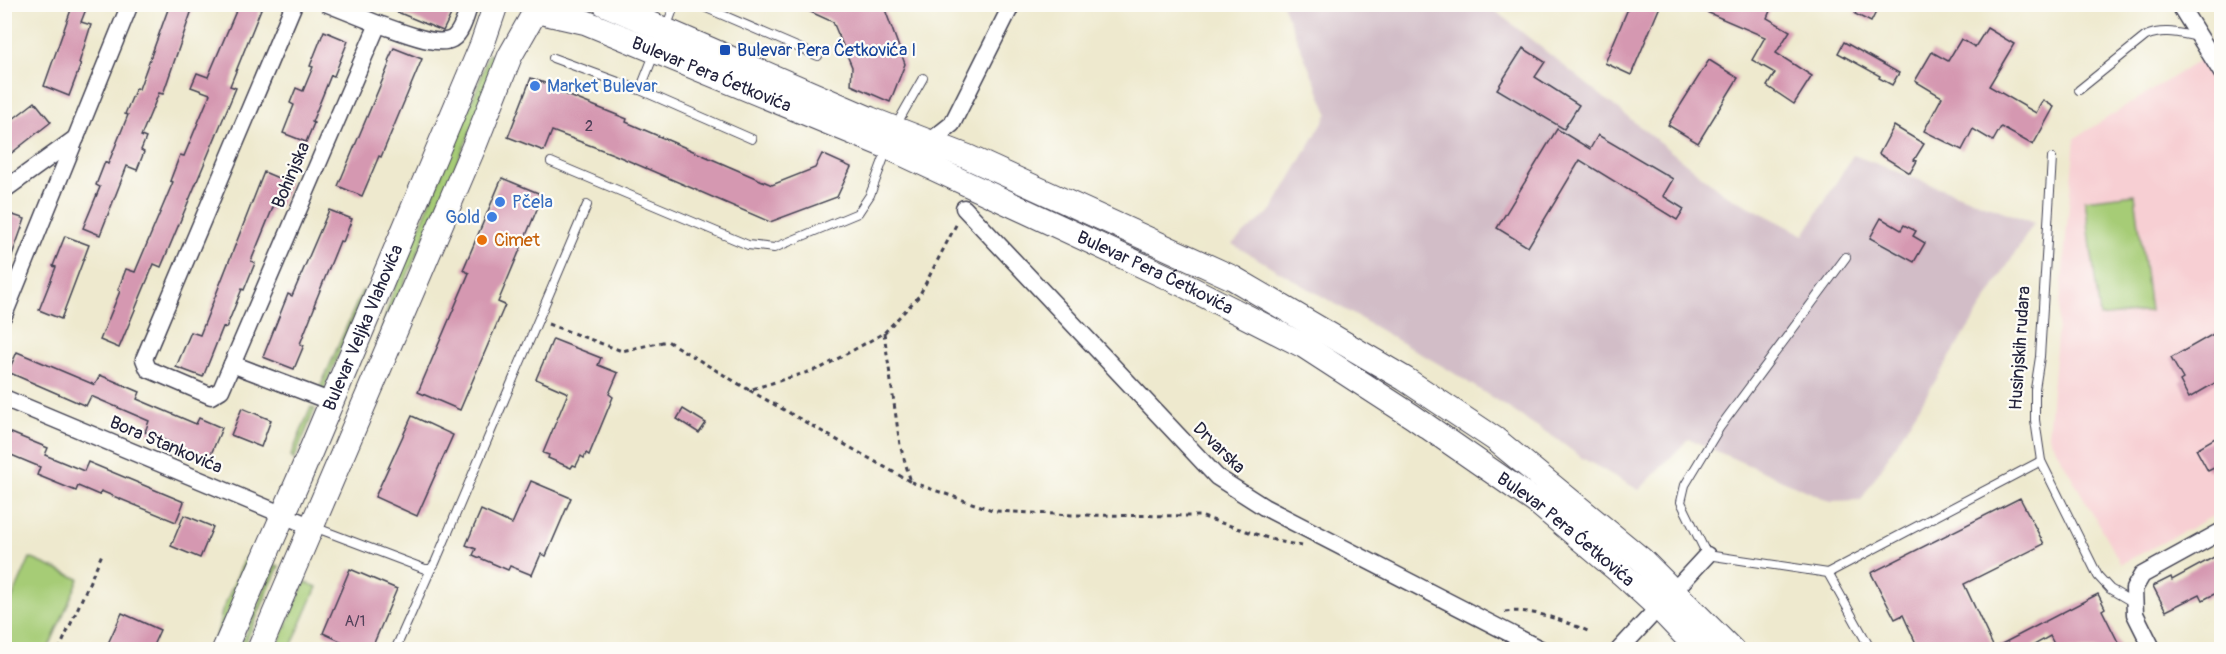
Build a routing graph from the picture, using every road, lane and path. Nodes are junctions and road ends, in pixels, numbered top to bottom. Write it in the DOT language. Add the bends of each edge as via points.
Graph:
graph roads {
  1 [pos="130,4"];
  2 [pos="294,4"];
  3 [pos="328,4"];
  4 [pos="470,4"];
  5 [pos="496,4"];
  6 [pos="501,4"];
  7 [pos="605,4"];
  8 [pos="675,4"];
  9 [pos="697,4"];
  10 [pos="1012,4"];
  11 [pos="2179,4"];
  12 [pos="543,12"];
  13 [pos="378,24"];
  14 [pos="2200,38"];
  15 [pos="660,41"];
  16 [pos="818,56"];
  17 [pos="553,58"];
  18 [pos="2222,74"];
  19 [pos="923,78"];
  20 [pos="640,90"];
  21 [pos="2079,90"];
  22 [pos="76,138"];
  23 [pos="891,138"];
  24 [pos="752,139"];
  25 [pos="928,143"];
  26 [pos="2052,158"];
  27 [pos="551,162"];
  28 [pos="4,190"];
  29 [pos="587,205"];
  30 [pos="964,208"];
  31 [pos="1846,257"];
  32 [pos="4,315"];
  33 [pos="538,321"];
  34 [pos="884,333"];
  35 [pos="232,364"];
  36 [pos="749,390"];
  37 [pos="4,398"];
  38 [pos="332,402"];
  39 [pos="2041,461"];
  40 [pos="911,482"];
  41 [pos="283,515"];
  42 [pos="312,527"];
  43 [pos="2222,531"];
  44 [pos="1309,547"];
  45 [pos="103,552"];
  46 [pos="1707,555"];
  47 [pos="431,569"];
  48 [pos="1828,573"];
  49 [pos="1666,599"];
  50 [pos="2134,603"];
  51 [pos="1490,623"];
  52 [pos="1588,631"];
  53 [pos="59,650"];
  54 [pos="224,650"];
  55 [pos="259,650"];
  56 [pos="395,650"];
  57 [pos="1542,650"];
  58 [pos="1619,650"];
  59 [pos="1699,650"];
  60 [pos="1732,650"];
  61 [pos="1871,650"];
  62 [pos="2153,650"];
  1 -- 22 [label="street"];
  2 -- 35 [label="street, Bohinjska" via="144,359 148,369 211,396 221,390"];
  3 -- 13 [label="street"];
  4 -- 13 [label="street" via="459,31 443,42"];
  5 -- 38 [label="main road, Bulevar Veljka Vlahovića"];
  6 -- 12 [label="main road, Bulevar Pera Ćetkovića" via="515,17"];
  7 -- 15 [label="main road, Bulevar Pera Ćetkovića"];
  8 -- 15 [label="lane"];
  9 -- 16 [label="lane"];
  10 -- 25 [label="street" via="952,124"];
  11 -- 14 [label="street"];
  12 -- 15 [label="main road, Bulevar Pera Ćetkovića"];
  12 -- 42 [label="main road, Bulevar Veljka Vlahovića" via="510,56"];
  13 -- 35 [label="street, Bohinjska"];
  14 -- 18 [label="street"];
  14 -- 21 [label="lane" via="2166,32 2146,36"];
  15 -- 20 [label="lane"];
  15 -- 23 [label="main road, Bulevar Pera Ćetkovića"];
  17 -- 20 [label="lane"];
  19 -- 23 [label="lane"];
  20 -- 24 [label="lane"];
  22 -- 28 [label="street"];
  22 -- 32 [label="street"];
  23 -- 25 [label="main road, Bulevar Pera Ćetkovića"];
  23 -- 27 [label="lane" via="870,195 858,213 774,248 748,244"];
  23 -- 49 [label="main road, Bulevar Pera Ćetkovića" via="1304,346 1539,504"];
  25 -- 49 [label="main road, Bulevar Pera Ćetkovića" via="968,157 1233,278 1405,379 1495,439 1641,559"];
  26 -- 39 [label="lane, Husinjskih rudara" via="2035,389"];
  29 -- 33 [label="lane"];
  30 -- 34 [label="path" via="919,296"];
  30 -- 51 [label="street, Drvarska" via="1216,477 1263,507"];
  31 -- 46 [label="lane" via="1720,427 1686,485 1681,502"];
  33 -- 36 [label="path" via="622,351 667,341"];
  33 -- 47 [label="lane"];
  34 -- 36 [label="path" via="822,368"];
  34 -- 40 [label="path" via="900,445"];
  35 -- 38 [label="street"];
  36 -- 40 [label="path"];
  37 -- 41 [label="street, Bora Stankovića"];
  38 -- 41 [label="main road, Bulevar Veljka Vlahovića"];
  39 -- 48 [label="lane"];
  39 -- 50 [label="lane, Husinjskih rudara" via="2098,576 2110,589"];
  40 -- 44 [label="path" via="995,511 1200,516"];
  41 -- 42 [label="street, Bora Stankovića"];
  41 -- 54 [label="main road, Bulevar Veljka Vlahovića"];
  42 -- 47 [label="lane"];
  42 -- 55 [label="main road, Bulevar Veljka Vlahovića"];
  43 -- 50 [label="street" via="2142,575 2134,589"];
  45 -- 53 [label="path"];
  46 -- 48 [label="lane"];
  46 -- 49 [label="street"];
  47 -- 56 [label="lane"];
  48 -- 61 [label="lane"];
  49 -- 58 [label="street"];
  49 -- 59 [label="main road, Bulevar Pera Ćetkovića"];
  49 -- 60 [label="main road, Bulevar Pera Ćetkovića"];
  50 -- 62 [label="street" via="2135,614"];
  51 -- 52 [label="path" via="1501,613 1512,611 1552,617"];
  51 -- 57 [label="street, Drvarska"];
}
